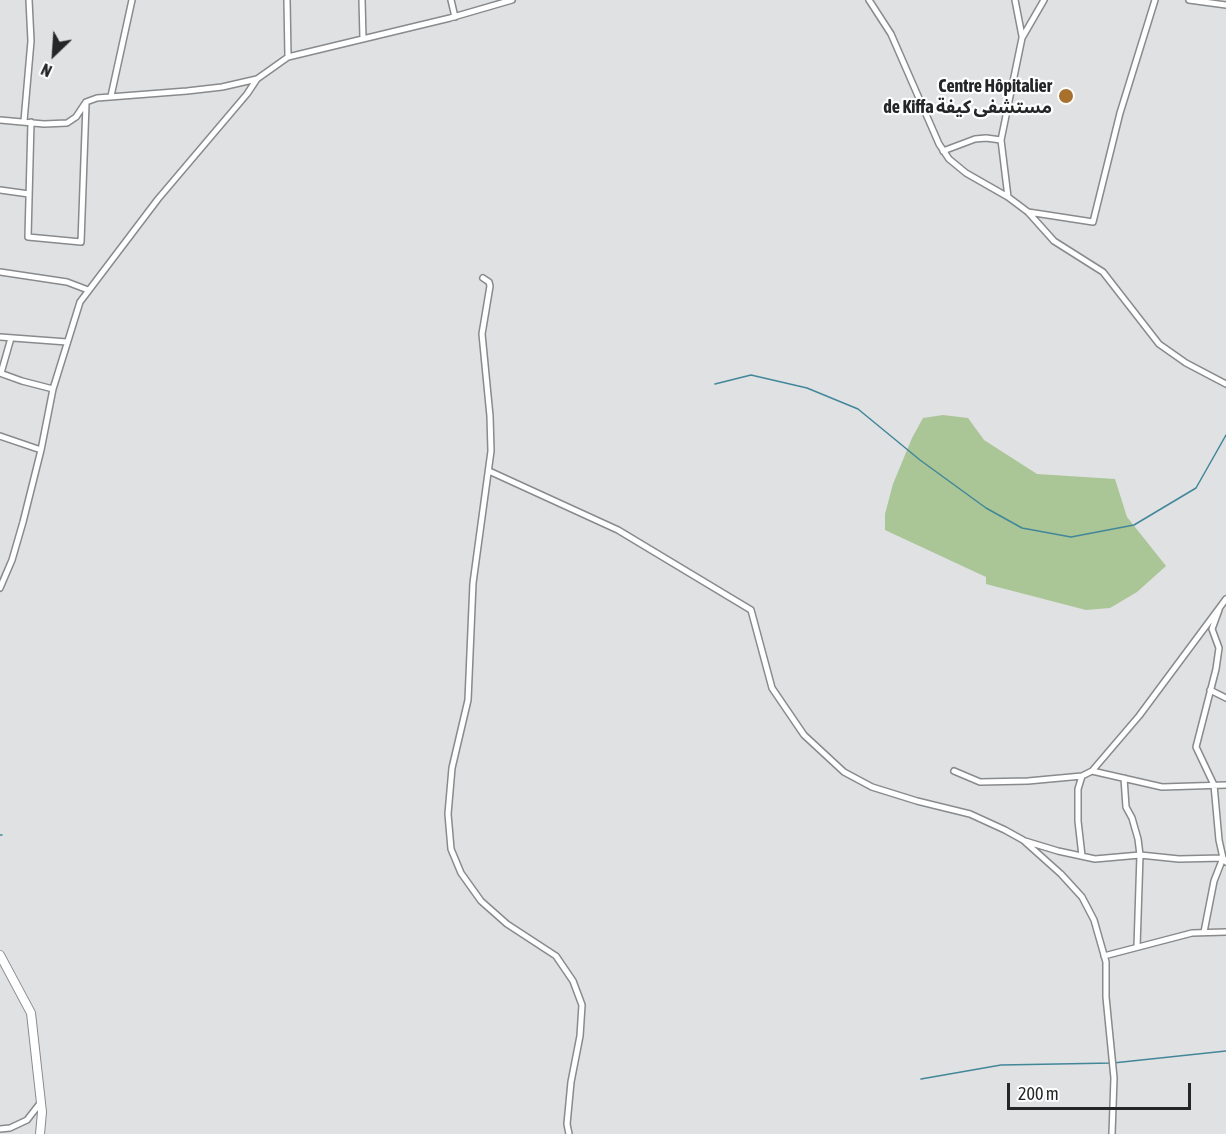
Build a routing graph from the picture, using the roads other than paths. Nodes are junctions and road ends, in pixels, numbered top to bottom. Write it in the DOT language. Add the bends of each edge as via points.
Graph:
graph roads {
  1 [pos="29,0"];
  2 [pos="132,0"];
  3 [pos="287,0"];
  4 [pos="362,0"];
  5 [pos="451,0"];
  6 [pos="512,0"];
  7 [pos="869,0"];
  8 [pos="1016,0"];
  9 [pos="1044,0"];
  10 [pos="1155,0"];
  11 [pos="1189,0"];
  12 [pos="1226,5"];
  13 [pos="455,17"];
  14 [pos="363,38"];
  15 [pos="1022,38"];
  16 [pos="288,57"];
  17 [pos="257,79"];
  18 [pos="111,96"];
  19 [pos="86,102"];
  20 [pos="0,120"];
  21 [pos="28,122"];
  22 [pos="1001,140"];
  23 [pos="943,152"];
  24 [pos="0,190"];
  25 [pos="29,194"];
  26 [pos="1008,197"];
  27 [pos="1028,212"];
  28 [pos="0,272"];
  29 [pos="483,278"];
  30 [pos="88,290"];
  31 [pos="0,338"];
  32 [pos="11,338"];
  33 [pos="67,342"];
  34 [pos="0,373"];
  35 [pos="1226,384"];
  36 [pos="53,389"];
  37 [pos="0,436"];
  38 [pos="40,450"];
  39 [pos="489,471"];
  40 [pos="0,586"];
  41 [pos="1226,599"];
  42 [pos="1219,610"];
  43 [pos="1219,648"];
  44 [pos="1226,651"];
  45 [pos="1210,690"];
  46 [pos="1226,698"];
  47 [pos="954,771"];
  48 [pos="1092,771"];
  49 [pos="1082,776"];
  50 [pos="1124,778"];
  51 [pos="1214,785"];
  52 [pos="1226,785"];
  53 [pos="1023,840"];
  54 [pos="1223,848"];
  55 [pos="1140,855"];
  56 [pos="1082,856"];
  57 [pos="1224,860"];
  58 [pos="1204,932"];
  59 [pos="1226,932"];
  60 [pos="1137,946"];
  61 [pos="0,955"];
  62 [pos="1104,956"];
  63 [pos="41,1102"];
  64 [pos="0,1129"];
  65 [pos="40,1134"];
  66 [pos="569,1134"];
  67 [pos="1112,1134"];
  1 -- 21 [label="street"];
  2 -- 18 [label="street"];
  3 -- 16 [label="street"];
  4 -- 14 [label="street"];
  5 -- 13 [label="street"];
  6 -- 13 [label="street"];
  7 -- 23 [label="street" via="891,34"];
  8 -- 15 [label="street"];
  9 -- 15 [label="street"];
  10 -- 27 [label="street" via="1120,113 1093,222"];
  11 -- 12 [label="street"];
  13 -- 14 [label="street"];
  14 -- 16 [label="street"];
  15 -- 22 [label="street"];
  16 -- 17 [label="street"];
  17 -- 18 [label="street" via="198,90"];
  17 -- 30 [label="street"];
  18 -- 19 [label="street"];
  19 -- 21 [label="street" via="67,123"];
  19 -- 25 [label="street" via="81,242 28,237"];
  20 -- 21 [label="street"];
  21 -- 25 [label="street"];
  22 -- 23 [label="street" via="975,139"];
  22 -- 26 [label="street"];
  23 -- 26 [label="street" via="966,173"];
  24 -- 25 [label="street"];
  26 -- 27 [label="street"];
  27 -- 35 [label="street" via="1054,241 1103,272 1159,344"];
  28 -- 30 [label="street" via="67,282"];
  29 -- 39 [label="street" via="490,286 482,334 490,416"];
  30 -- 33 [label="street"];
  31 -- 32 [label="street"];
  32 -- 33 [label="street"];
  32 -- 34 [label="street"];
  33 -- 36 [label="street"];
  34 -- 36 [label="street"];
  36 -- 38 [label="street"];
  37 -- 38 [label="street"];
  38 -- 40 [label="street" via="12,560"];
  39 -- 53 [label="street" via="618,530 751,610 772,688 804,735 844,772 917,801 970,814"];
  39 -- 66 [label="street" via="473,584 468,700 453,768 448,814 451,849 461,873 481,901 555,956 573,981 582,1005 570,1092"];
  41 -- 42 [label="street"];
  42 -- 43 [label="street" via="1212,629"];
  42 -- 48 [label="street"];
  43 -- 44 [label="street"];
  43 -- 45 [label="street"];
  45 -- 46 [label="street"];
  45 -- 51 [label="street" via="1196,747"];
  47 -- 49 [label="street" via="980,782"];
  48 -- 49 [label="street"];
  48 -- 50 [label="street"];
  49 -- 56 [label="street" via="1078,789"];
  50 -- 51 [label="street" via="1162,787"];
  50 -- 55 [label="street" via="1126,807"];
  51 -- 52 [label="street"];
  51 -- 54 [label="street"];
  53 -- 56 [label="street"];
  53 -- 62 [label="street" via="1082,897 1094,920"];
  54 -- 57 [label="street"];
  55 -- 56 [label="street" via="1095,859"];
  55 -- 57 [label="street"];
  55 -- 60 [label="street"];
  57 -- 58 [label="street" via="1214,881"];
  58 -- 59 [label="street"];
  58 -- 60 [label="street"];
  60 -- 62 [label="street"];
  61 -- 63 [label="main road" via="31,1013"];
  62 -- 67 [label="street" via="1114,1078"];
  63 -- 64 [label="street" via="27,1120"];
  63 -- 65 [label="main road"];
}
